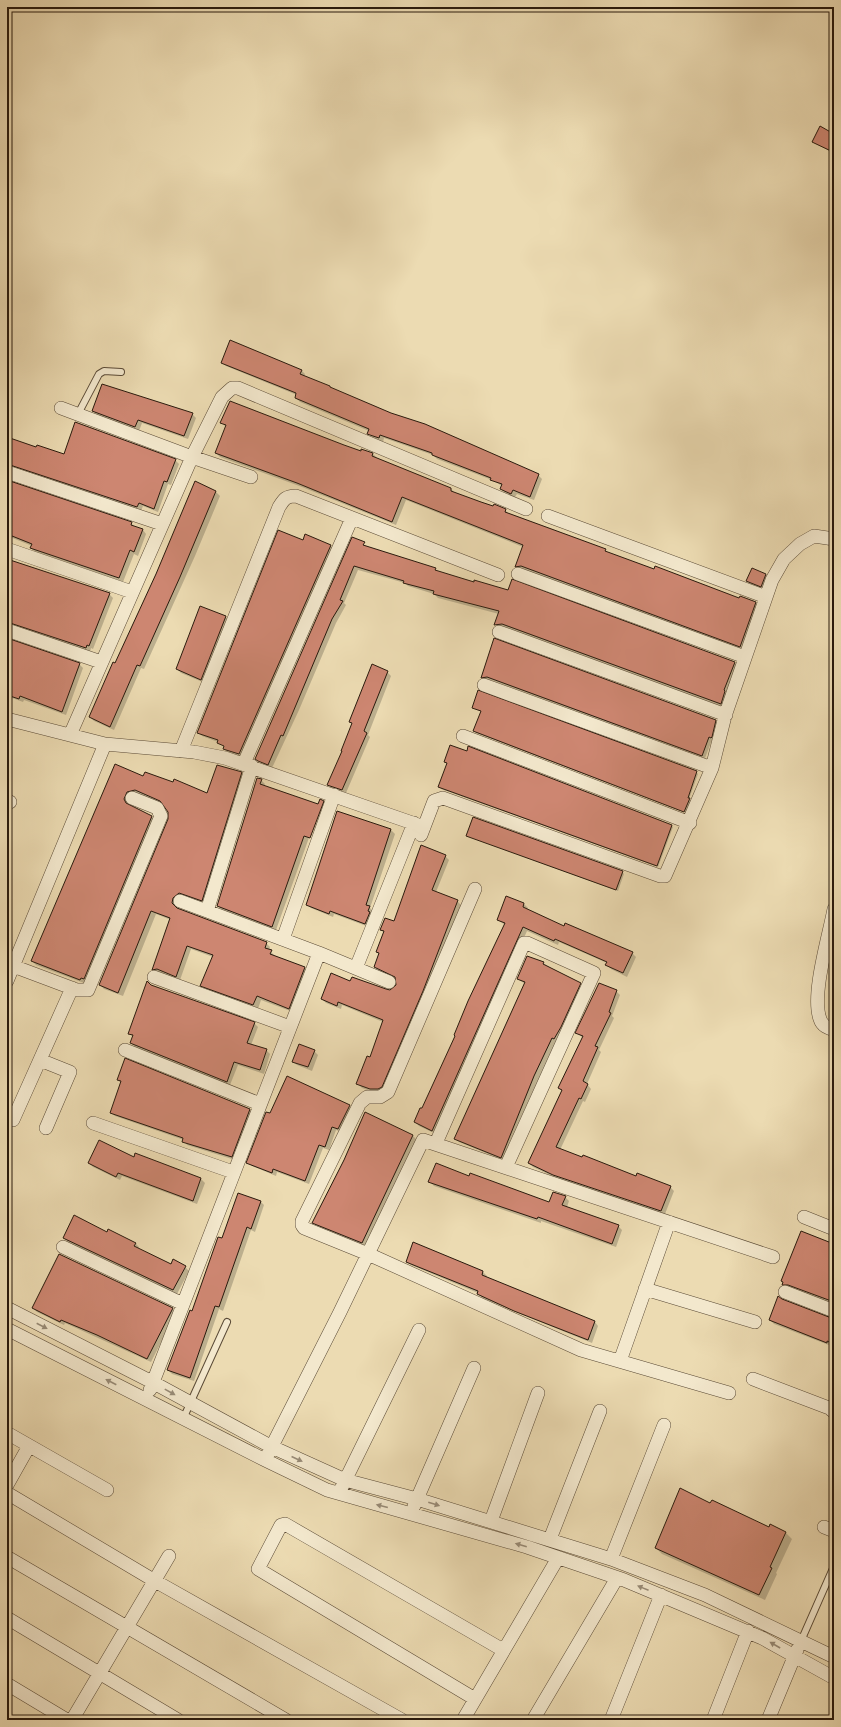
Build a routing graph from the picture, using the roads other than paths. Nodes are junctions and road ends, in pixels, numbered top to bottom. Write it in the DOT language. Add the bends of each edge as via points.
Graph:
graph roads {
  1 [pos="121,372"];
  2 [pos="61,408"];
  3 [pos="78,414"];
  4 [pos="192,457"];
  5 [pos="7,472"];
  6 [pos="251,477"];
  7 [pos="526,509"];
  8 [pos="548,516"];
  9 [pos="352,518"];
  10 [pos="162,524"];
  11 [pos="834,539"];
  12 [pos="7,549"];
  13 [pos="498,574"];
  14 [pos="518,574"];
  15 [pos="132,592"];
  16 [pos="766,597"];
  17 [pos="7,630"];
  18 [pos="498,632"];
  19 [pos="746,658"];
  20 [pos="101,662"];
  21 [pos="484,685"];
  22 [pos="726,715"];
  23 [pos="7,718"];
  24 [pos="70,735"];
  25 [pos="463,736"];
  26 [pos="105,744"];
  27 [pos="181,751"];
  28 [pos="248,765"];
  29 [pos="712,768"];
  30 [pos="334,795"];
  31 [pos="132,798"];
  32 [pos="690,823"];
  33 [pos="419,828"];
  34 [pos="475,889"];
  35 [pos="180,901"];
  36 [pos="834,909"];
  37 [pos="207,911"];
  38 [pos="283,939"];
  39 [pos="319,953"];
  40 [pos="13,966"];
  41 [pos="356,968"];
  42 [pos="154,976"];
  43 [pos="7,981"];
  44 [pos="389,982"];
  45 [pos="72,988"];
  46 [pos="290,1027"];
  47 [pos="834,1030"];
  48 [pos="125,1050"];
  49 [pos="40,1060"];
  50 [pos="260,1104"];
  51 [pos="13,1120"];
  52 [pos="93,1123"];
  53 [pos="46,1128"];
  54 [pos="436,1143"];
  55 [pos="506,1167"];
  56 [pos="233,1172"];
  57 [pos="804,1217"];
  58 [pos="669,1222"];
  59 [pos="834,1229"];
  60 [pos="63,1247"];
  61 [pos="368,1254"];
  62 [pos="772,1257"];
  63 [pos="645,1289"];
  64 [pos="785,1292"];
  65 [pos="183,1304"];
  66 [pos="7,1308"];
  67 [pos="834,1311"];
  68 [pos="228,1322"];
  69 [pos="755,1322"];
  70 [pos="7,1329"];
  71 [pos="419,1330"];
  72 [pos="620,1361"];
  73 [pos="474,1368"];
  74 [pos="753,1379"];
  75 [pos="154,1383"];
  76 [pos="538,1393"];
  77 [pos="729,1393"];
  78 [pos="146,1399"];
  79 [pos="190,1403"];
  80 [pos="600,1411"];
  81 [pos="834,1412"];
  82 [pos="183,1419"];
  83 [pos="664,1425"];
  84 [pos="7,1433"];
  85 [pos="29,1446"];
  86 [pos="272,1447"];
  87 [pos="265,1460"];
  88 [pos="345,1480"];
  89 [pos="7,1485"];
  90 [pos="107,1490"];
  91 [pos="7,1493"];
  92 [pos="339,1494"];
  93 [pos="417,1499"];
  94 [pos="412,1513"];
  95 [pos="491,1521"];
  96 [pos="550,1539"];
  97 [pos="169,1556"];
  98 [pos="7,1557"];
  99 [pos="558,1558"];
  100 [pos="611,1559"];
  101 [pos="834,1566"];
  102 [pos="617,1578"];
  103 [pos="154,1581"];
  104 [pos="661,1595"];
  105 [pos="705,1595"];
  106 [pos="698,1611"];
  107 [pos="7,1618"];
  108 [pos="128,1627"];
  109 [pos="748,1632"];
  110 [pos="801,1642"];
  111 [pos="503,1650"];
  112 [pos="794,1656"];
  113 [pos="834,1657"];
  114 [pos="100,1673"];
  115 [pos="834,1678"];
  116 [pos="7,1684"];
  117 [pos="475,1699"];
  118 [pos="465,1719"];
  119 [pos="67,1720"];
  120 [pos="72,1720"];
  121 [pos="178,1720"];
  122 [pos="286,1720"];
  123 [pos="402,1720"];
  124 [pos="533,1720"];
  125 [pos="611,1720"];
  126 [pos="713,1720"];
  127 [pos="768,1720"];
  1 -- 3 [label="lane" via="104,371 99,374"];
  2 -- 3 [label="street"];
  3 -- 4 [label="street"];
  4 -- 6 [label="street"];
  4 -- 7 [label="street" via="222,397 232,388 238,388"];
  4 -- 10 [label="street"];
  5 -- 10 [label="street"];
  8 -- 16 [label="street"];
  9 -- 13 [label="street"];
  9 -- 27 [label="street" via="296,496 284,499"];
  9 -- 28 [label="street"];
  10 -- 15 [label="street"];
  11 -- 16 [label="street" via="814,536 800,544 784,559"];
  12 -- 15 [label="street"];
  14 -- 19 [label="street"];
  15 -- 20 [label="street"];
  16 -- 19 [label="street"];
  17 -- 20 [label="street"];
  18 -- 22 [label="street"];
  19 -- 22 [label="street"];
  20 -- 24 [label="street"];
  21 -- 29 [label="street"];
  22 -- 29 [label="street"];
  23 -- 24 [label="street"];
  24 -- 26 [label="street"];
  25 -- 32 [label="street"];
  26 -- 27 [label="street"];
  26 -- 40 [label="street"];
  27 -- 28 [label="street" via="211,755"];
  28 -- 30 [label="street"];
  28 -- 37 [label="street"];
  29 -- 32 [label="street"];
  30 -- 33 [label="street"];
  30 -- 38 [label="street"];
  31 -- 45 [label="street" via="157,808 161,816 91,985 88,990"];
  32 -- 33 [label="street" via="666,876 443,798 434,801"];
  33 -- 41 [label="street"];
  34 -- 61 [label="street" via="388,1092 380,1097 367,1096 360,1103 302,1221 304,1228"];
  35 -- 37 [label="street"];
  36 -- 47 [label="street" via="818,1003 820,1020 825,1027"];
  37 -- 38 [label="street"];
  38 -- 39 [label="street"];
  39 -- 41 [label="street"];
  39 -- 46 [label="street"];
  40 -- 43 [label="street"];
  40 -- 45 [label="street"];
  41 -- 44 [label="street"];
  42 -- 46 [label="street"];
  45 -- 49 [label="street"];
  46 -- 50 [label="street"];
  48 -- 50 [label="street"];
  49 -- 51 [label="street"];
  49 -- 53 [label="street" via="70,1072"];
  50 -- 56 [label="street"];
  52 -- 56 [label="street"];
  54 -- 55 [label="street"];
  54 -- 55 [label="street" via="524,943 527,943 594,972"];
  54 -- 61 [label="street" via="422,1140"];
  55 -- 58 [label="street"];
  56 -- 65 [label="street"];
  57 -- 59 [label="street"];
  58 -- 62 [label="street"];
  58 -- 63 [label="street"];
  60 -- 65 [label="street"];
  61 -- 72 [label="street" via="581,1350"];
  61 -- 86 [label="street"];
  63 -- 69 [label="street"];
  63 -- 72 [label="street"];
  64 -- 67 [label="street"];
  65 -- 75 [label="street"];
  66 -- 75 [label="street, one-way"];
  68 -- 79 [label="lane"];
  78 -- 70 [label="street, one-way"];
  71 -- 88 [label="street"];
  72 -- 77 [label="street"];
  73 -- 93 [label="street"];
  74 -- 81 [label="street"];
  75 -- 78 [label="street"];
  75 -- 79 [label="street, one-way"];
  76 -- 95 [label="street"];
  78 -- 82 [label="street"];
  79 -- 82 [label="lane"];
  79 -- 86 [label="street"];
  80 -- 96 [label="street"];
  82 -- 87 [label="street"];
  83 -- 100 [label="street"];
  84 -- 85 [label="street"];
  85 -- 89 [label="street"];
  85 -- 90 [label="street"];
  86 -- 87 [label="street"];
  86 -- 88 [label="street, one-way"];
  87 -- 92 [label="street"];
  88 -- 92 [label="street"];
  88 -- 93 [label="street"];
  91 -- 103 [label="street"];
  94 -- 92 [label="street, one-way"];
  93 -- 94 [label="street"];
  93 -- 95 [label="street, one-way"];
  99 -- 94 [label="street, one-way"];
  95 -- 96 [label="street"];
  96 -- 100 [label="street"];
  97 -- 103 [label="street"];
  98 -- 108 [label="street"];
  99 -- 102 [label="street"];
  99 -- 111 [label="street"];
  100 -- 105 [label="street"];
  101 -- 110 [label="lane"];
  104 -- 102 [label="street, one-way"];
  102 -- 124 [label="street"];
  103 -- 108 [label="street"];
  103 -- 123 [label="street"];
  104 -- 106 [label="street"];
  104 -- 125 [label="street"];
  105 -- 106 [label="street"];
  105 -- 110 [label="street"];
  106 -- 109 [label="street"];
  107 -- 114 [label="street"];
  108 -- 114 [label="street"];
  108 -- 122 [label="street"];
  112 -- 109 [label="street, one-way"];
  109 -- 126 [label="street"];
  110 -- 112 [label="street"];
  110 -- 113 [label="street"];
  111 -- 117 [label="street"];
  111 -- 117 [label="street" via="281,1524 258,1568"];
  112 -- 115 [label="street"];
  112 -- 127 [label="street"];
  114 -- 120 [label="street"];
  114 -- 121 [label="street"];
  116 -- 119 [label="street"];
  117 -- 118 [label="street"];
}
